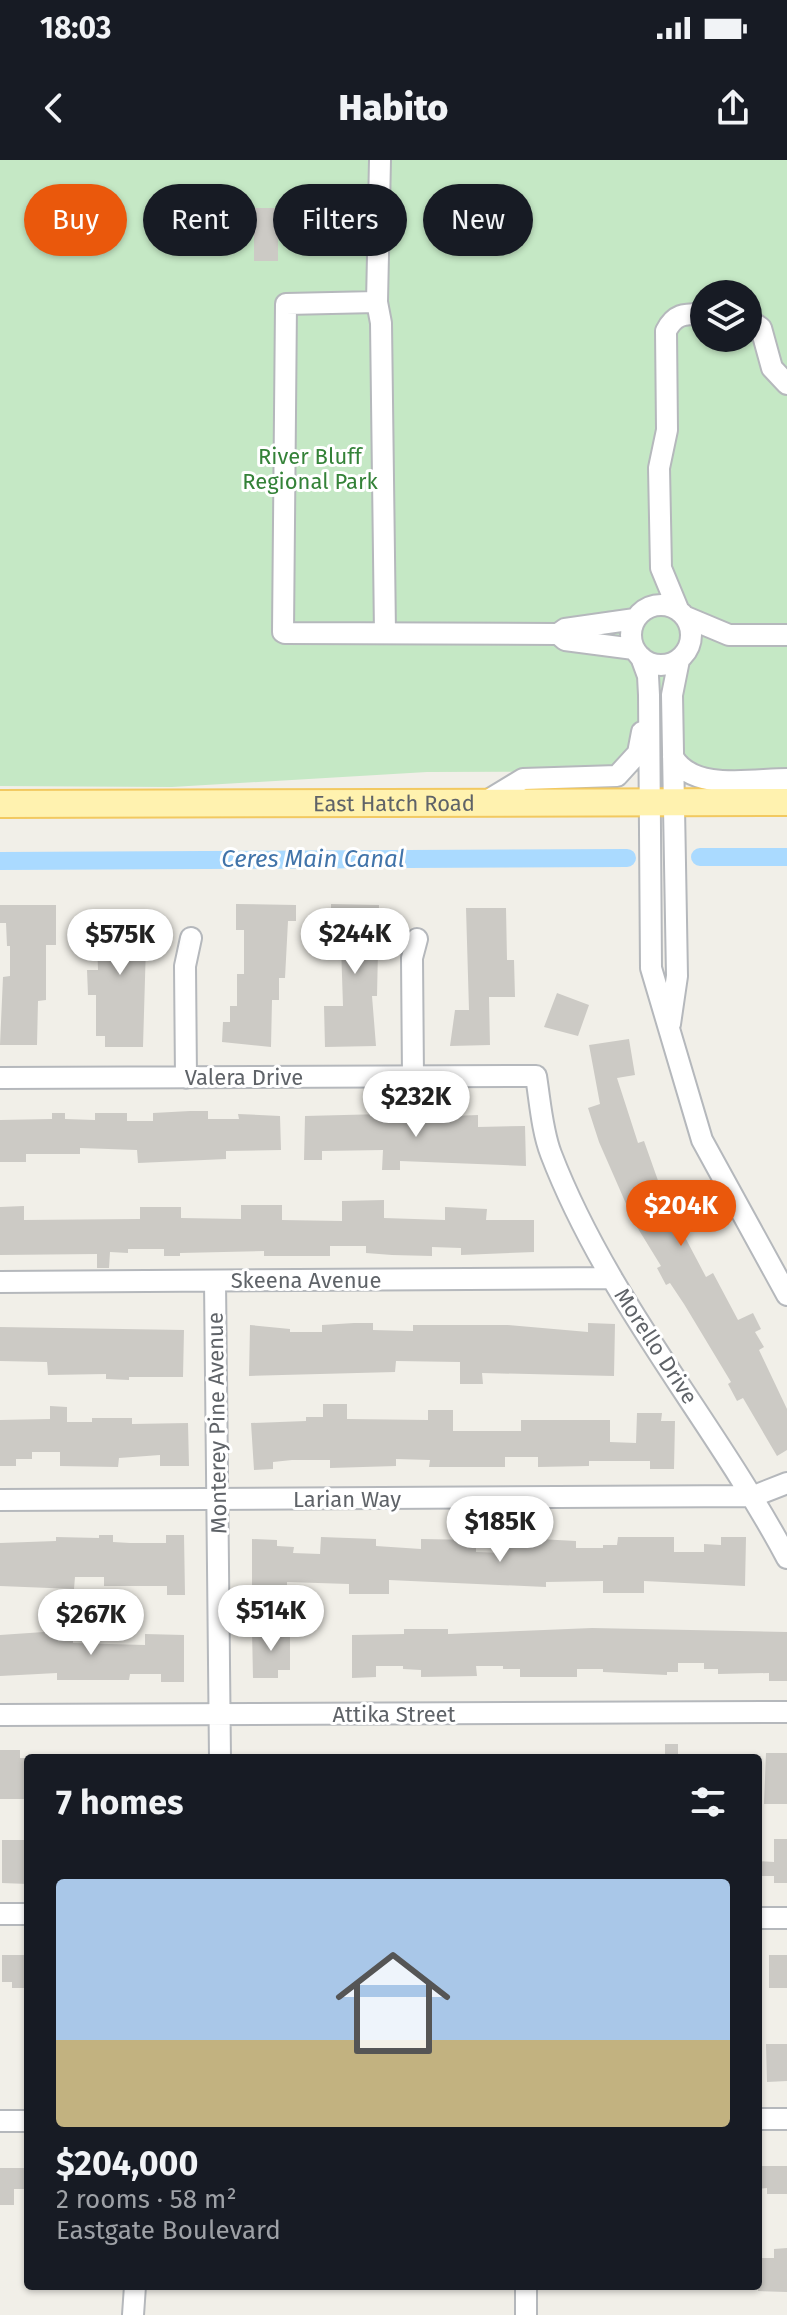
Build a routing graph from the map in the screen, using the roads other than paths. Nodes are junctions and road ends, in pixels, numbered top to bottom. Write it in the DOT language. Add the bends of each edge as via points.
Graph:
graph roads {
  1 [pos="380,160"];
  2 [pos="377,302"];
  3 [pos="690,314"];
  4 [pos="762,332"];
  5 [pos="787,384"];
  6 [pos="661,568"];
  7 [pos="682,613"];
  8 [pos="639,615"];
  9 [pos="385,633"];
  10 [pos="558,634"];
  11 [pos="729,635"];
  12 [pos="787,635"];
  13 [pos="638,653"];
  14 [pos="682,657"];
  15 [pos="649,702"];
  16 [pos="673,757"];
  17 [pos="787,779"];
  18 [pos="484,802"];
  19 [pos="787,802"];
  20 [pos="0,804"];
  21 [pos="662,804"];
  22 [pos="191,938"];
  23 [pos="417,939"];
  24 [pos="536,1076"];
  25 [pos="413,1077"];
  26 [pos="0,1078"];
  27 [pos="186,1078"];
  28 [pos="612,1278"];
  29 [pos="215,1281"];
  30 [pos="0,1282"];
  31 [pos="787,1295"];
  32 [pos="787,1483"];
  33 [pos="754,1496"];
  34 [pos="0,1500"];
  35 [pos="219,1500"];
  36 [pos="787,1558"];
  37 [pos="787,1712"];
  38 [pos="0,1715"];
  39 [pos="220,1715"];
  40 [pos="220,1754"];
  41 [pos="0,1914"];
  42 [pos="24,1914"];
  43 [pos="762,1918"];
  44 [pos="787,1918"];
  45 [pos="762,2119"];
  46 [pos="787,2119"];
  47 [pos="0,2121"];
  48 [pos="24,2121"];
  49 [pos="135,2290"];
  50 [pos="526,2290"];
  51 [pos="133,2315"];
  52 [pos="526,2315"];
  1 -- 2 [label="street"];
  2 -- 9 [label="street"];
  2 -- 9 [label="street" via="285,307 282,629"];
  3 -- 6 [label="street" via="672,319 666,331 667,430 659,468"];
  4 -- 5 [label="street" via="772,368"];
  6 -- 7 [label="street"];
  6 -- 8 [label="street"];
  7 -- 8 [label="street" via="659,605"];
  7 -- 11 [label="street"];
  7 -- 14 [label="street" via="692,636"];
  8 -- 10 [label="street"];
  8 -- 13 [label="street" via="631,639"];
  9 -- 10 [label="street"];
  10 -- 13 [label="street" via="565,640"];
  11 -- 12 [label="street"];
  11 -- 14 [label="street"];
  13 -- 14 [label="street" via="659,665"];
  13 -- 15 [label="street" via="648,676"];
  14 -- 16 [label="street" via="672,695"];
  15 -- 18 [label="street" via="642,712 640,748 617,776 523,779"];
  15 -- 21 [label="street"];
  16 -- 17 [label="street" via="701,778"];
  16 -- 21 [label="street"];
  18 -- 20 [label="main road, East Hatch Road"];
  18 -- 21 [label="main road, East Hatch Road"];
  19 -- 21 [label="main road, East Hatch Road"];
  21 -- 31 [label="street" via="651,968 702,1140"];
  22 -- 27 [label="street" via="185,966"];
  23 -- 25 [label="street" via="412,958"];
  24 -- 25 [label="street, Valera Drive"];
  24 -- 28 [label="street, Morello Drive" via="550,1152"];
  25 -- 27 [label="street, Valera Drive"];
  26 -- 27 [label="street, Valera Drive"];
  28 -- 29 [label="street, Skeena Avenue"];
  28 -- 33 [label="street, Morello Drive"];
  29 -- 30 [label="street, Skeena Avenue"];
  29 -- 35 [label="street, Monterey Pine Avenue"];
  32 -- 33 [label="street, Larian Way"];
  33 -- 35 [label="street, Larian Way"];
  33 -- 36 [label="street, Morello Drive"];
  34 -- 35 [label="street, Larian Way"];
  35 -- 39 [label="street, Monterey Pine Avenue"];
  37 -- 39 [label="street, Attika Street"];
  38 -- 39 [label="street, Attika Street"];
  39 -- 40 [label="street, Monterey Pine Avenue"];
  41 -- 42 [label="street"];
  43 -- 44 [label="street"];
  45 -- 46 [label="street"];
  47 -- 48 [label="street"];
  49 -- 51 [label="street"];
  50 -- 52 [label="street"];
}
